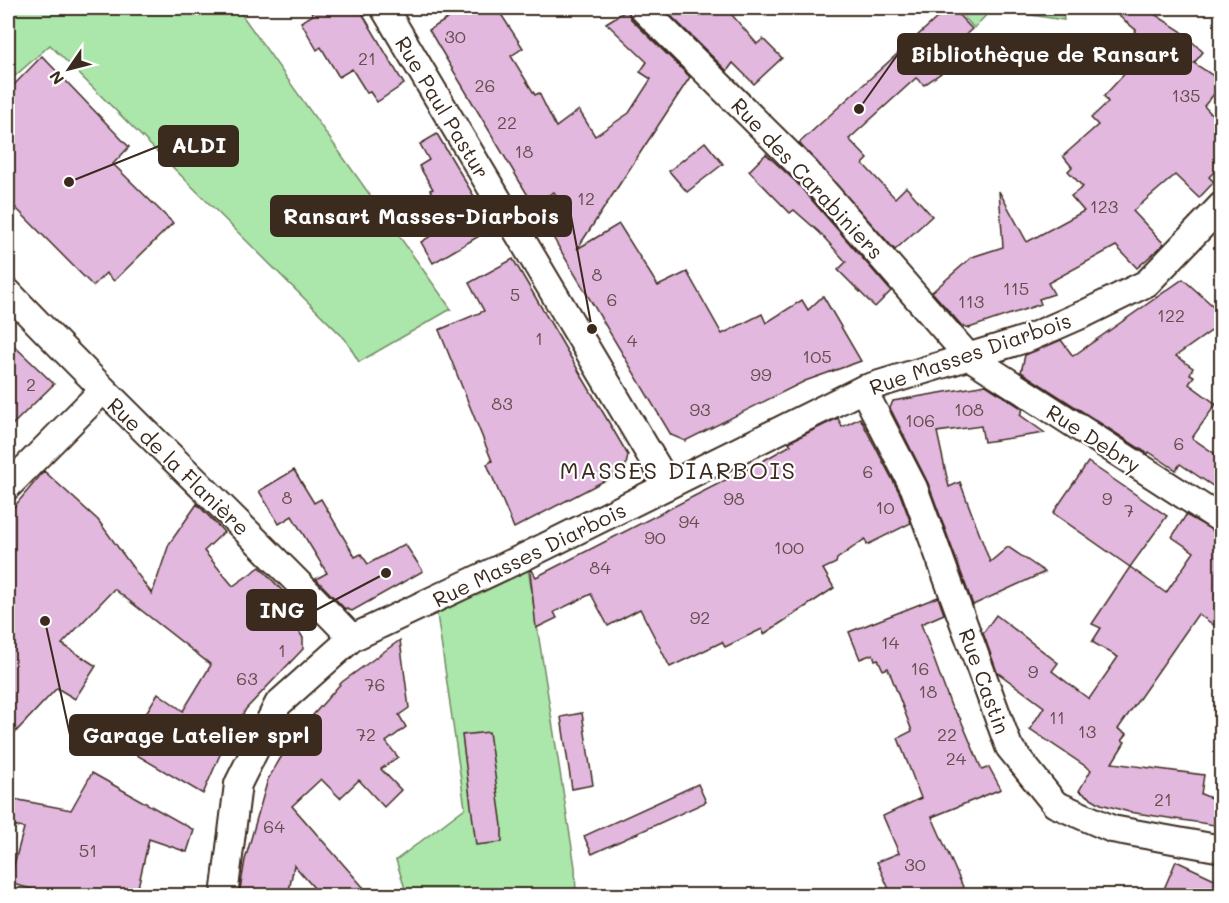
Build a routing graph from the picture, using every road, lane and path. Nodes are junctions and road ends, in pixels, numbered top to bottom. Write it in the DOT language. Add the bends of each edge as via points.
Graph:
graph roads {
  1 [pos="384,8"];
  2 [pos="642,8"];
  3 [pos="1221,205"];
  4 [pos="8,292"];
  5 [pos="967,356"];
  6 [pos="863,389"];
  7 [pos="102,391"];
  8 [pos="668,484"];
  9 [pos="8,486"];
  10 [pos="1221,520"];
  11 [pos="352,638"];
  12 [pos="1221,849"];
  13 [pos="224,896"];
  1 -- 8 [label="street, Rue Paul Pastur"];
  2 -- 5 [label="street, Rue des Carabiniers" via="807,172"];
  3 -- 5 [label="street, Rue Masses Diarbois" via="1147,282 1029,338"];
  4 -- 7 [label="street, Rue de la Flanière"];
  5 -- 6 [label="street, Rue Masses Diarbois"];
  5 -- 10 [label="street, Rue Debry"];
  6 -- 8 [label="street, Rue Masses Diarbois"];
  6 -- 12 [label="street, Rue Castin" via="914,488 1009,747 1055,804 1112,829"];
  7 -- 9 [label="street"];
  7 -- 11 [label="street, Rue de la Flanière" via="164,447"];
  8 -- 11 [label="street, Rue Masses Diarbois"];
  11 -- 13 [label="street, Rue Masses Diarbois" via="278,704 238,784"];
}
